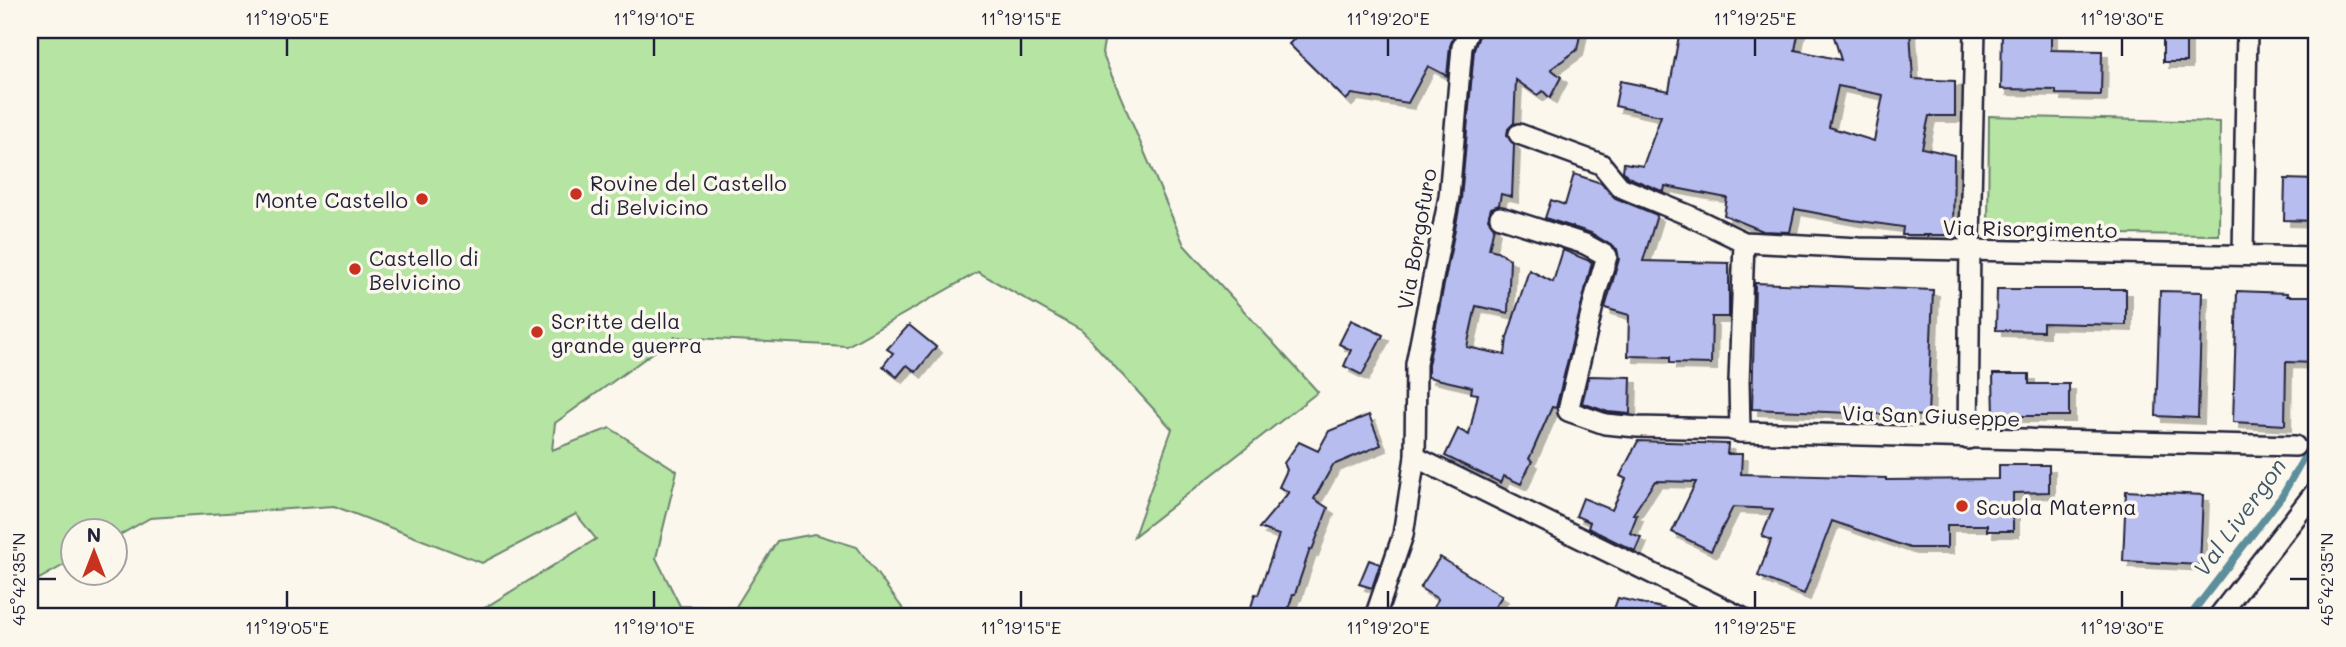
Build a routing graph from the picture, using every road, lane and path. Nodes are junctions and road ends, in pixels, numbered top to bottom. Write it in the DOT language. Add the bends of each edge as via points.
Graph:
graph roads {
  1 [pos="1469,30"];
  2 [pos="1975,30"];
  3 [pos="2247,30"];
  4 [pos="1518,134"];
  5 [pos="1500,217"];
  6 [pos="1744,242"];
  7 [pos="1970,249"];
  8 [pos="2243,255"];
  9 [pos="2316,257"];
  10 [pos="1740,432"];
  11 [pos="1968,439"];
  12 [pos="2295,446"];
  13 [pos="1415,457"];
  14 [pos="2316,491"];
  15 [pos="1375,617"];
  16 [pos="1741,617"];
  17 [pos="2218,617"];
  1 -- 13 [label="street, Via Borgofuro" via="1462,47 1448,197 1416,364"];
  2 -- 7 [label="street"];
  3 -- 8 [label="street"];
  4 -- 6 [label="street" via="1601,164 1620,187"];
  5 -- 10 [label="street, Via San Giuseppe" via="1585,244 1607,256 1568,411 1605,424"];
  6 -- 7 [label="street, Via Risorgimento"];
  6 -- 10 [label="street"];
  7 -- 8 [label="street, Via Risorgimento"];
  7 -- 11 [label="street"];
  8 -- 9 [label="street, Via Risorgimento"];
  10 -- 11 [label="street, Via San Giuseppe"];
  11 -- 12 [label="street, Via San Giuseppe"];
  13 -- 15 [label="street, Via Borgofuro" via="1403,535"];
  13 -- 16 [label="street"];
  14 -- 17 [label="street"];
}
